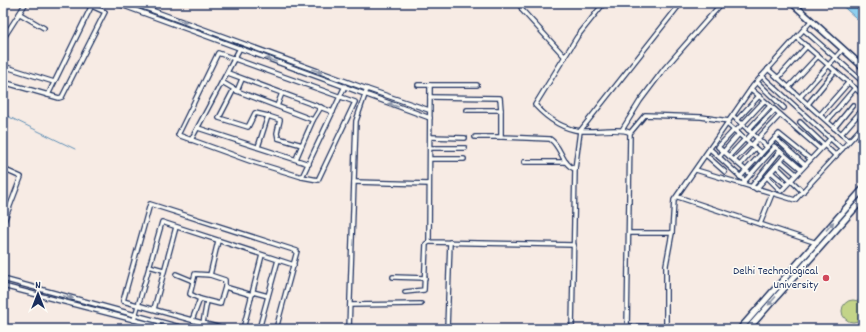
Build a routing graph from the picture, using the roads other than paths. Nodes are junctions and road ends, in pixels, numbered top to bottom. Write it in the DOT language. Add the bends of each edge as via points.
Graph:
graph roads {
  1 [pos="7,3"];
  2 [pos="26,3"];
  3 [pos="85,3"];
  4 [pos="116,3"];
  5 [pos="133,3"];
  6 [pos="520,3"];
  7 [pos="604,3"];
  8 [pos="681,3"];
  9 [pos="722,3"];
  10 [pos="792,3"];
  11 [pos="92,4"];
  12 [pos="125,5"];
  13 [pos="3,9"];
  14 [pos="132,9"];
  15 [pos="20,14"];
  16 [pos="812,20"];
  17 [pos="44,28"];
  18 [pos="804,30"];
  19 [pos="797,38"];
  20 [pos="3,39"];
  21 [pos="242,43"];
  22 [pos="807,46"];
  23 [pos="240,49"];
  24 [pos="843,49"];
  25 [pos="818,56"];
  26 [pos="565,57"];
  27 [pos="835,57"];
  28 [pos="235,58"];
  29 [pos="828,65"];
  30 [pos="3,66"];
  31 [pos="863,67"];
  32 [pos="768,69"];
  33 [pos="835,71"];
  34 [pos="228,73"];
  35 [pos="762,76"];
  36 [pos="778,78"];
  37 [pos="242,79"];
  38 [pos="3,82"];
  39 [pos="54,82"];
  40 [pos="222,82"];
  41 [pos="348,82"];
  42 [pos="756,82"];
  43 [pos="849,82"];
  44 [pos="863,82"];
  45 [pos="418,85"];
  46 [pos="430,85"];
  47 [pos="477,85"];
  48 [pos="345,87"];
  49 [pos="789,87"];
  50 [pos="856,88"];
  51 [pos="367,89"];
  52 [pos="751,89"];
  53 [pos="236,90"];
  54 [pos="282,93"];
  55 [pos="48,95"];
  56 [pos="365,95"];
  57 [pos="863,95"];
  58 [pos="341,96"];
  59 [pos="759,96"];
  60 [pos="430,97"];
  61 [pos="800,97"];
  62 [pos="764,101"];
  63 [pos="808,104"];
  64 [pos="853,105"];
  65 [pos="277,106"];
  66 [pos="770,106"];
  67 [pos="321,107"];
  68 [pos="784,108"];
  69 [pos="863,109"];
  70 [pos="429,110"];
  71 [pos="467,110"];
  72 [pos="501,110"];
  73 [pos="775,110"];
  74 [pos="333,112"];
  75 [pos="780,115"];
  76 [pos="820,115"];
  77 [pos="268,116"];
  78 [pos="733,116"];
  79 [pos="430,118"];
  80 [pos="313,120"];
  81 [pos="737,120"];
  82 [pos="728,122"];
  83 [pos="800,122"];
  84 [pos="827,122"];
  85 [pos="742,125"];
  86 [pos="863,126"];
  87 [pos="198,128"];
  88 [pos="834,128"];
  89 [pos="622,130"];
  90 [pos="748,130"];
  91 [pos="580,131"];
  92 [pos="736,132"];
  93 [pos="630,134"];
  94 [pos="752,134"];
  95 [pos="841,134"];
  96 [pos="430,137"];
  97 [pos="475,137"];
  98 [pos="501,137"];
  99 [pos="465,138"];
  100 [pos="775,138"];
  101 [pos="831,138"];
  102 [pos="758,139"];
  103 [pos="191,140"];
  104 [pos="746,140"];
  105 [pos="714,142"];
  106 [pos="849,142"];
  107 [pos="770,143"];
  108 [pos="825,144"];
  109 [pos="302,145"];
  110 [pos="752,145"];
  111 [pos="258,147"];
  112 [pos="718,147"];
  113 [pos="767,147"];
  114 [pos="775,147"];
  115 [pos="430,148"];
  116 [pos="465,148"];
  117 [pos="710,149"];
  118 [pos="820,149"];
  119 [pos="842,149"];
  120 [pos="723,151"];
  121 [pos="780,151"];
  122 [pos="761,153"];
  123 [pos="706,155"];
  124 [pos="729,156"];
  125 [pos="785,156"];
  126 [pos="836,156"];
  127 [pos="719,157"];
  128 [pos="430,159"];
  129 [pos="464,159"];
  130 [pos="810,159"];
  131 [pos="296,160"];
  132 [pos="734,160"];
  133 [pos="781,161"];
  134 [pos="524,162"];
  135 [pos="566,162"];
  136 [pos="309,164"];
  137 [pos="805,164"];
  138 [pos="740,165"];
  139 [pos="776,166"];
  140 [pos="573,168"];
  141 [pos="3,169"];
  142 [pos="800,169"];
  143 [pos="696,170"];
  144 [pos="746,170"];
  145 [pos="725,172"];
  146 [pos="771,172"];
  147 [pos="750,174"];
  148 [pos="796,174"];
  149 [pos="302,177"];
  150 [pos="740,177"];
  151 [pos="767,177"];
  152 [pos="790,180"];
  153 [pos="354,182"];
  154 [pos="743,183"];
  155 [pos="429,184"];
  156 [pos="786,185"];
  157 [pos="751,187"];
  158 [pos="756,189"];
  159 [pos="863,189"];
  160 [pos="781,190"];
  161 [pos="803,192"];
  162 [pos="772,194"];
  163 [pos="678,197"];
  164 [pos="780,197"];
  165 [pos="863,199"];
  166 [pos="3,224"];
  167 [pos="760,224"];
  168 [pos="176,227"];
  169 [pos="629,233"];
  170 [pos="672,234"];
  171 [pos="218,241"];
  172 [pos="429,242"];
  173 [pos="450,242"];
  174 [pos="816,242"];
  175 [pos="574,245"];
  176 [pos="822,246"];
  177 [pos="262,255"];
  178 [pos="278,260"];
  179 [pos="294,265"];
  180 [pos="149,266"];
  181 [pos="164,270"];
  182 [pos="176,274"];
  183 [pos="210,274"];
  184 [pos="393,277"];
  185 [pos="425,278"];
  186 [pos="3,279"];
  187 [pos="193,281"];
  188 [pos="3,286"];
  189 [pos="225,288"];
  190 [pos="405,292"];
  191 [pos="252,293"];
  192 [pos="268,296"];
  193 [pos="200,299"];
  194 [pos="207,301"];
  195 [pos="421,304"];
  196 [pos="138,305"];
  197 [pos="350,305"];
  198 [pos="154,310"];
  199 [pos="135,315"];
  200 [pos="134,320"];
  201 [pos="192,320"];
  202 [pos="203,323"];
  203 [pos="170,328"];
  204 [pos="627,328"];
  205 [pos="186,329"];
  206 [pos="224,329"];
  207 [pos="243,329"];
  208 [pos="259,329"];
  209 [pos="276,329"];
  210 [pos="350,329"];
  211 [pos="447,329"];
  212 [pos="572,329"];
  213 [pos="740,329"];
  214 [pos="748,329"];
  1 -- 13 [label="street"];
  2 -- 15 [label="street"];
  3 -- 11 [label="street"];
  4 -- 12 [label="street"];
  5 -- 14 [label="street"];
  5 -- 21 [label="street, one-way"];
  6 -- 26 [label="street" via="522,10"];
  7 -- 26 [label="street"];
  8 -- 91 [label="street"];
  9 -- 89 [label="street" via="664,69"];
  10 -- 16 [label="street"];
  11 -- 39 [label="street"];
  11 -- 55 [label="street" via="105,12 62,97"];
  12 -- 14 [label="street"];
  14 -- 23 [label="street"];
  15 -- 17 [label="street"];
  15 -- 20 [label="street"];
  16 -- 18 [label="street"];
  16 -- 24 [label="street"];
  18 -- 19 [label="street"];
  18 -- 27 [label="street"];
  19 -- 22 [label="street"];
  19 -- 32 [label="street"];
  21 -- 23 [label="street"];
  21 -- 41 [label="street, one-way"];
  22 -- 25 [label="street"];
  22 -- 36 [label="street"];
  23 -- 28 [label="street"];
  48 -- 23 [label="street, one-way"];
  24 -- 27 [label="street"];
  24 -- 31 [label="street"];
  25 -- 29 [label="street"];
  25 -- 49 [label="street"];
  26 -- 91 [label="street" via="535,105 552,120"];
  27 -- 29 [label="street"];
  27 -- 44 [label="street"];
  28 -- 34 [label="street"];
  28 -- 58 [label="street"];
  28 -- 103 [label="street" via="217,53 178,134"];
  29 -- 33 [label="street"];
  29 -- 61 [label="street"];
  30 -- 39 [label="street"];
  32 -- 35 [label="street"];
  32 -- 36 [label="street"];
  33 -- 43 [label="street"];
  33 -- 63 [label="street"];
  34 -- 37 [label="street"];
  34 -- 40 [label="street"];
  35 -- 42 [label="street"];
  35 -- 101 [label="street"];
  36 -- 49 [label="street"];
  37 -- 53 [label="street"];
  37 -- 54 [label="street"];
  38 -- 55 [label="street"];
  39 -- 55 [label="street"];
  40 -- 53 [label="street"];
  40 -- 87 [label="street"];
  41 -- 48 [label="street"];
  41 -- 51 [label="street"];
  42 -- 52 [label="street"];
  42 -- 68 [label="street"];
  43 -- 50 [label="street"];
  43 -- 76 [label="street"];
  45 -- 46 [label="street"];
  46 -- 47 [label="street"];
  46 -- 60 [label="street"];
  48 -- 56 [label="street"];
  48 -- 58 [label="street"];
  49 -- 61 [label="street"];
  50 -- 57 [label="street"];
  50 -- 84 [label="street"];
  51 -- 56 [label="street"];
  51 -- 70 [label="street"];
  52 -- 59 [label="street"];
  52 -- 78 [label="street"];
  53 -- 65 [label="street"];
  53 -- 77 [label="street" via="219,118 248,127 255,113"];
  54 -- 65 [label="street"];
  54 -- 67 [label="street"];
  79 -- 56 [label="street, one-way"];
  56 -- 153 [label="street" via="356,121"];
  58 -- 74 [label="street"];
  58 -- 149 [label="street" via="354,103 319,179 317,181"];
  59 -- 62 [label="street"];
  59 -- 81 [label="street"];
  60 -- 70 [label="street"];
  60 -- 72 [label="street" via="500,98"];
  61 -- 63 [label="street"];
  62 -- 66 [label="street"];
  62 -- 85 [label="street"];
  63 -- 76 [label="street"];
  64 -- 88 [label="street"];
  65 -- 80 [label="street"];
  66 -- 73 [label="street"];
  66 -- 90 [label="street"];
  67 -- 74 [label="street"];
  67 -- 80 [label="street"];
  69 -- 95 [label="street"];
  70 -- 79 [label="street"];
  71 -- 72 [label="street"];
  72 -- 98 [label="street"];
  73 -- 75 [label="street"];
  73 -- 94 [label="street"];
  74 -- 136 [label="street"];
  75 -- 102 [label="street"];
  75 -- 118 [label="street"];
  76 -- 84 [label="street"];
  77 -- 109 [label="street" via="280,120 278,138"];
  77 -- 111 [label="street"];
  78 -- 81 [label="street"];
  78 -- 82 [label="street"];
  79 -- 96 [label="street"];
  80 -- 109 [label="street"];
  81 -- 85 [label="street"];
  82 -- 92 [label="street"];
  82 -- 93 [label="street" via="701,117 645,115"];
  82 -- 105 [label="street"];
  83 -- 108 [label="street"];
  84 -- 88 [label="street"];
  85 -- 90 [label="street"];
  85 -- 92 [label="street"];
  86 -- 106 [label="street"];
  87 -- 103 [label="street"];
  87 -- 111 [label="street"];
  88 -- 95 [label="street"];
  89 -- 91 [label="street"];
  89 -- 93 [label="street"];
  90 -- 94 [label="street"];
  91 -- 140 [label="street"];
  92 -- 104 [label="street"];
  92 -- 112 [label="street"];
  92 -- 120 [label="street"];
  93 -- 169 [label="street"];
  94 -- 102 [label="street"];
  94 -- 104 [label="street"];
  95 -- 106 [label="street"];
  96 -- 99 [label="street"];
  96 -- 115 [label="street"];
  97 -- 98 [label="street"];
  98 -- 135 [label="street" via="550,139"];
  100 -- 107 [label="street"];
  100 -- 130 [label="street" via="781,134"];
  100 -- 137 [label="street"];
  101 -- 108 [label="street"];
  101 -- 119 [label="street"];
  102 -- 110 [label="street"];
  102 -- 113 [label="street"];
  103 -- 149 [label="street"];
  104 -- 110 [label="street"];
  104 -- 124 [label="street"];
  105 -- 112 [label="street"];
  105 -- 117 [label="street"];
  106 -- 119 [label="street"];
  107 -- 113 [label="street"];
  107 -- 114 [label="street"];
  108 -- 118 [label="street"];
  108 -- 126 [label="street"];
  109 -- 131 [label="street"];
  110 -- 122 [label="street"];
  110 -- 132 [label="street"];
  110 -- 138 [label="street"];
  111 -- 131 [label="street"];
  112 -- 120 [label="street"];
  113 -- 122 [label="street"];
  114 -- 121 [label="street"];
  114 -- 147 [label="street"];
  115 -- 116 [label="street"];
  115 -- 128 [label="street"];
  117 -- 123 [label="street"];
  117 -- 127 [label="street"];
  118 -- 130 [label="street"];
  119 -- 126 [label="street"];
  120 -- 124 [label="street"];
  120 -- 127 [label="street"];
  121 -- 125 [label="street"];
  121 -- 157 [label="street"];
  122 -- 144 [label="street"];
  123 -- 143 [label="street"];
  123 -- 145 [label="street"];
  124 -- 132 [label="street"];
  125 -- 133 [label="street"];
  125 -- 142 [label="street"];
  126 -- 161 [label="street"];
  127 -- 150 [label="street"];
  128 -- 129 [label="street"];
  128 -- 155 [label="street"];
  130 -- 137 [label="street"];
  131 -- 136 [label="street"];
  132 -- 138 [label="street"];
  133 -- 139 [label="street"];
  133 -- 148 [label="street"];
  134 -- 135 [label="street"];
  135 -- 140 [label="street"];
  136 -- 149 [label="street"];
  137 -- 142 [label="street"];
  138 -- 144 [label="street"];
  139 -- 146 [label="street"];
  139 -- 152 [label="street"];
  140 -- 175 [label="street"];
  141 -- 166 [label="street" via="21,177"];
  142 -- 148 [label="street"];
  143 -- 154 [label="street"];
  143 -- 163 [label="street"];
  144 -- 147 [label="street"];
  144 -- 150 [label="street"];
  146 -- 151 [label="street"];
  146 -- 156 [label="street"];
  147 -- 154 [label="street"];
  148 -- 152 [label="street"];
  150 -- 154 [label="street"];
  151 -- 158 [label="street"];
  151 -- 160 [label="street"];
  152 -- 156 [label="street"];
  152 -- 161 [label="street"];
  153 -- 155 [label="street"];
  153 -- 197 [label="street"];
  154 -- 157 [label="street"];
  155 -- 172 [label="street"];
  156 -- 160 [label="street"];
  157 -- 158 [label="street"];
  158 -- 162 [label="street"];
  174 -- 159 [label="street, one-way"];
  160 -- 164 [label="street"];
  161 -- 164 [label="street" via="795,200"];
  162 -- 164 [label="street"];
  162 -- 167 [label="street"];
  163 -- 167 [label="street"];
  163 -- 170 [label="street" via="674,202"];
  165 -- 176 [label="street"];
  167 -- 174 [label="street"];
  168 -- 171 [label="street"];
  168 -- 180 [label="street" via="161,223"];
  168 -- 181 [label="street"];
  169 -- 170 [label="street"];
  169 -- 204 [label="street"];
  170 -- 204 [label="street" via="666,265 666,326"];
  171 -- 177 [label="street"];
  171 -- 183 [label="street"];
  172 -- 173 [label="street"];
  172 -- 185 [label="street" via="426,244"];
  173 -- 175 [label="street"];
  173 -- 211 [label="street"];
  174 -- 176 [label="street"];
  174 -- 213 [label="street"];
  175 -- 212 [label="street"];
  176 -- 214 [label="street, one-way"];
  177 -- 178 [label="street"];
  177 -- 191 [label="street"];
  178 -- 179 [label="street"];
  178 -- 192 [label="street"];
  179 -- 196 [label="street" via="297,253 295,250 150,204 122,300"];
  179 -- 209 [label="street"];
  180 -- 181 [label="street"];
  180 -- 196 [label="street"];
  181 -- 198 [label="street"];
  182 -- 187 [label="street"];
  183 -- 187 [label="street" via="196,273"];
  183 -- 189 [label="street" via="225,280"];
  184 -- 185 [label="street"];
  185 -- 190 [label="street" via="424,291"];
  186 -- 199 [label="street, one-way"];
  187 -- 193 [label="street" via="190,294"];
  188 -- 200 [label="street"];
  189 -- 191 [label="street"];
  189 -- 194 [label="street" via="220,304"];
  191 -- 192 [label="street"];
  191 -- 207 [label="street"];
  192 -- 208 [label="street"];
  193 -- 194 [label="street"];
  193 -- 201 [label="street"];
  194 -- 202 [label="street"];
  195 -- 197 [label="street"];
  196 -- 198 [label="street"];
  196 -- 199 [label="street"];
  197 -- 210 [label="street"];
  198 -- 201 [label="street"];
  199 -- 200 [label="street"];
  199 -- 203 [label="street"];
  200 -- 203 [label="street"];
  201 -- 202 [label="street"];
  202 -- 206 [label="street"];
  203 -- 205 [label="street"];
}
